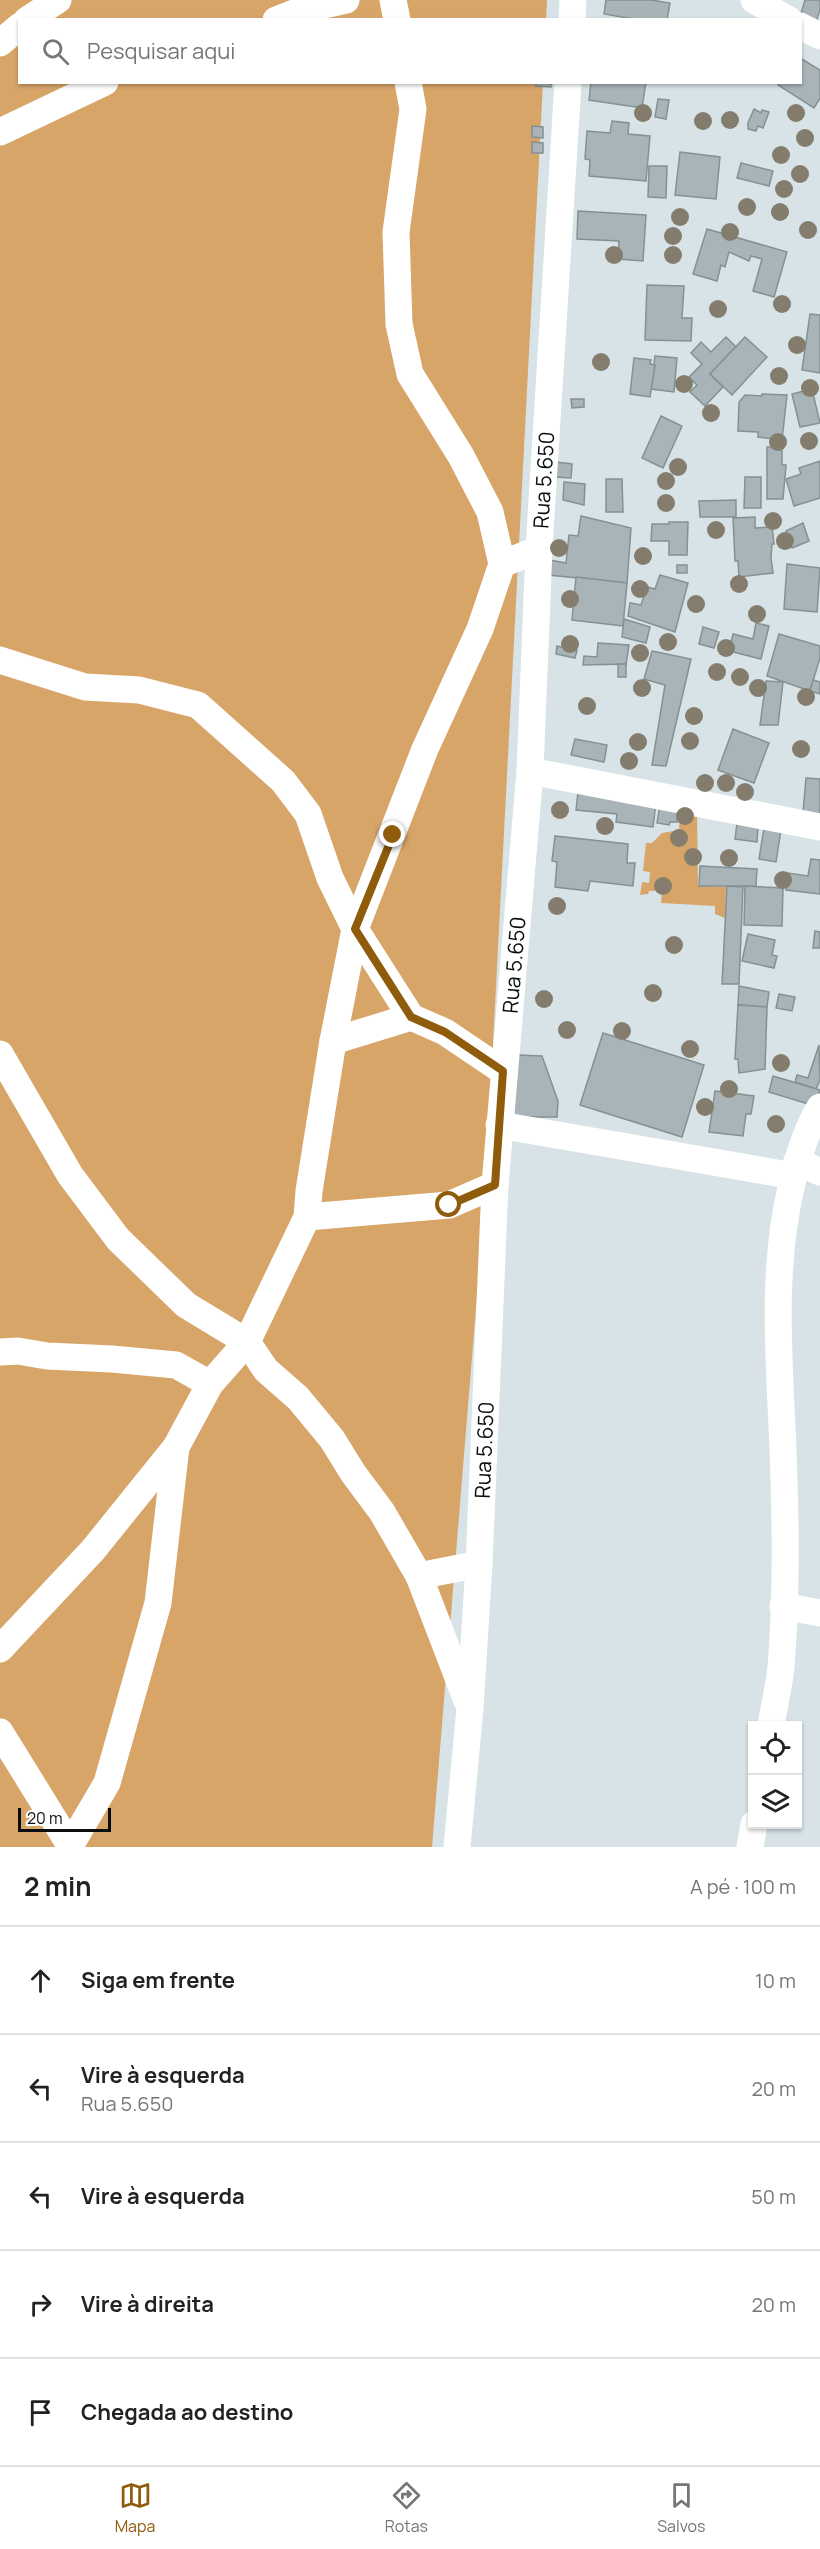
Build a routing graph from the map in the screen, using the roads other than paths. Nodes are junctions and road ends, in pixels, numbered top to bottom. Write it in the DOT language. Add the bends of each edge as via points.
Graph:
graph roads {
  1 [pos="58,0"];
  2 [pos="346,0"];
  3 [pos="393,0"];
  4 [pos="573,0"];
  5 [pos="754,0"];
  6 [pos="30,18"];
  7 [pos="281,18"];
  8 [pos="397,18"];
  9 [pos="572,18"];
  10 [pos="786,18"];
  11 [pos="802,27"];
  12 [pos="18,28"];
  13 [pos="820,36"];
  14 [pos="0,43"];
  15 [pos="101,84"];
  16 [pos="408,84"];
  17 [pos="568,84"];
  18 [pos="0,132"];
  19 [pos="539,549"];
  20 [pos="502,564"];
  21 [pos="0,660"];
  22 [pos="530,771"];
  23 [pos="820,827"];
  24 [pos="355,929"];
  25 [pos="411,1017"];
  26 [pos="333,1041"];
  27 [pos="0,1054"];
  28 [pos="503,1071"];
  29 [pos="820,1107"];
  30 [pos="499,1125"];
  31 [pos="803,1170"];
  32 [pos="495,1185"];
  33 [pos="307,1217"];
  34 [pos="247,1342"];
  35 [pos="0,1352"];
  36 [pos="210,1384"];
  37 [pos="176,1447"];
  38 [pos="479,1564"];
  39 [pos="418,1576"];
  40 [pos="783,1606"];
  41 [pos="820,1613"];
  42 [pos="0,1649"];
  43 [pos="470,1708"];
  44 [pos="772,1721"];
  45 [pos="0,1732"];
  46 [pos="753,1829"];
  47 [pos="70,1846"];
  48 [pos="457,1847"];
  49 [pos="750,1847"];
  1 -- 6 [label="street"];
  2 -- 7 [label="street"];
  3 -- 8 [label="street"];
  4 -- 9 [label="street"];
  5 -- 10 [label="street"];
  11 -- 13 [label="street"];
  12 -- 14 [label="street"];
  15 -- 18 [label="street"];
  16 -- 20 [label="street" via="413,109 396,232 399,324 411,374 490,513"];
  17 -- 19 [label="street, Rua 5.650"];
  19 -- 20 [label="street"];
  19 -- 22 [label="street, Rua 5.650"];
  20 -- 24 [label="street" via="480,629 425,749"];
  21 -- 24 [label="street" via="85,687 139,690 198,705 283,781 308,814 330,878"];
  22 -- 23 [label="street"];
  22 -- 28 [label="street, Rua 5.650"];
  24 -- 25 [label="street"];
  24 -- 26 [label="street"];
  25 -- 26 [label="street"];
  25 -- 28 [label="street" via="445,1032"];
  26 -- 33 [label="street"];
  27 -- 34 [label="street" via="70,1175 118,1239 186,1305"];
  28 -- 30 [label="street, Rua 5.650"];
  29 -- 31 [label="street"];
  30 -- 31 [label="street"];
  30 -- 32 [label="street, Rua 5.650"];
  31 -- 40 [label="street" via="785,1210 778,1269"];
  32 -- 33 [label="street" via="449,1205"];
  32 -- 38 [label="street, Rua 5.650"];
  33 -- 34 [label="street"];
  34 -- 36 [label="street"];
  34 -- 39 [label="street" via="266,1370 298,1398 332,1439 382,1512"];
  35 -- 36 [label="street" via="176,1365"];
  36 -- 37 [label="street"];
  37 -- 42 [label="street" via="93,1550"];
  37 -- 47 [label="street" via="158,1603 107,1783"];
  38 -- 39 [label="street"];
  38 -- 43 [label="street, Rua 5.650"];
  39 -- 43 [label="street"];
  40 -- 41 [label="street"];
  40 -- 44 [label="street" via="781,1669"];
  43 -- 48 [label="street, Rua 5.650"];
  45 -- 47 [label="street"];
  46 -- 49 [label="street"];
}
